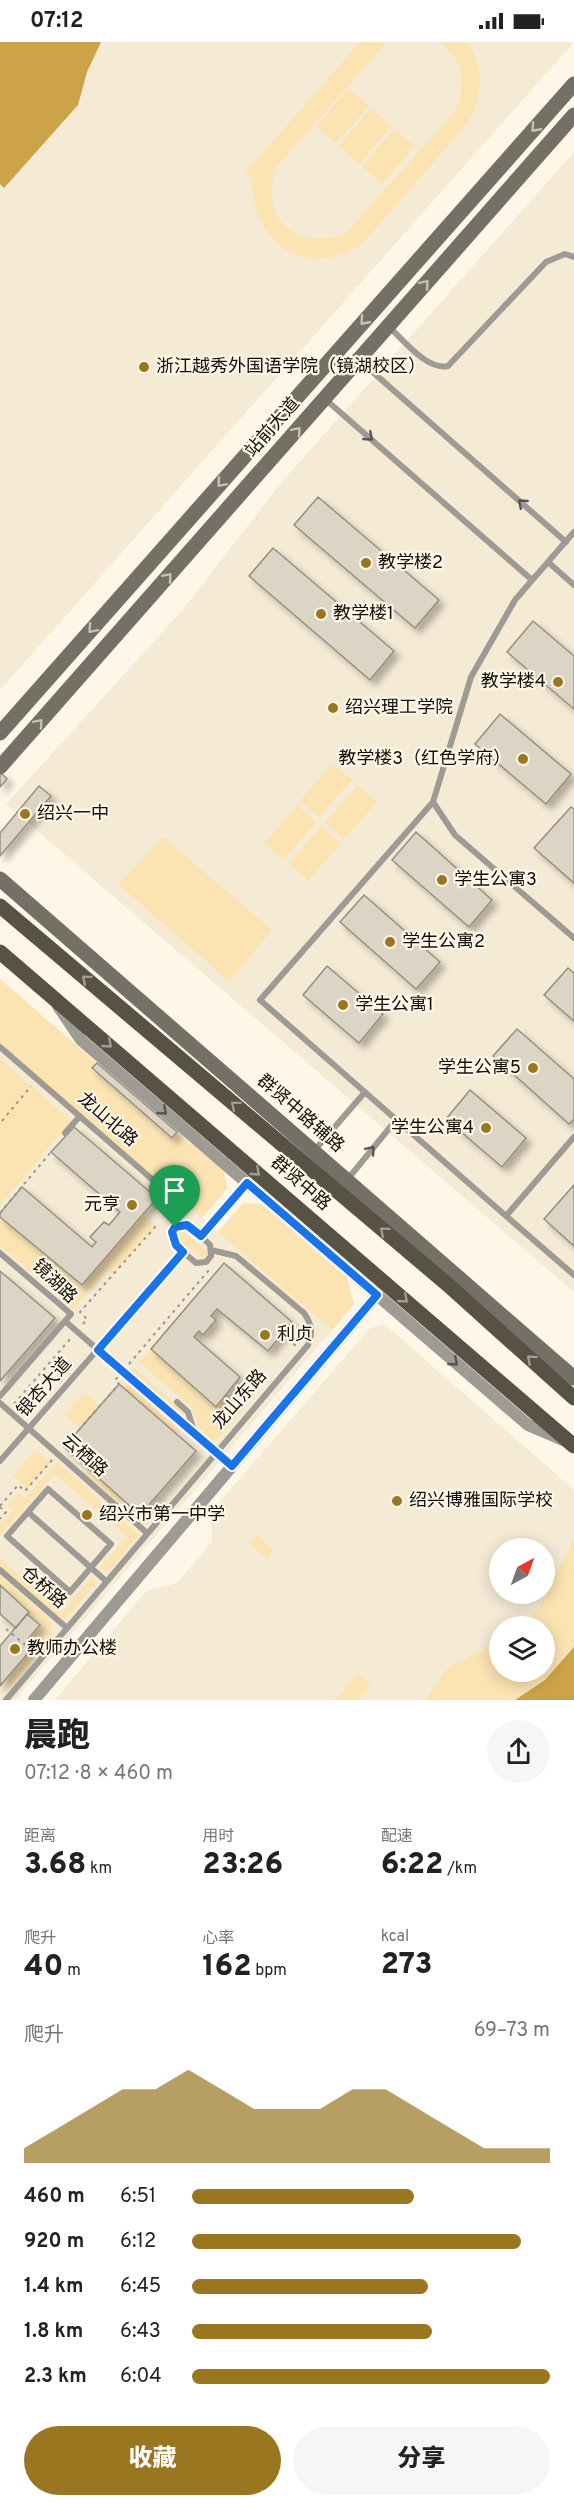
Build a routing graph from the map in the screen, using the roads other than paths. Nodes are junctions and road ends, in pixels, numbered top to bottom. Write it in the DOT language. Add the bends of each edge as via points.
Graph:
graph roads {
  1 [pos="574,84"];
  2 [pos="574,115"];
  3 [pos="574,257"];
  4 [pos="388,326"];
  5 [pos="358,360"];
  6 [pos="325,399"];
  7 [pos="574,532"];
  8 [pos="566,542"];
  9 [pos="548,562"];
  10 [pos="532,580"];
  11 [pos="574,585"];
  12 [pos="0,733"];
  13 [pos="0,767"];
  14 [pos="432,802"];
  15 [pos="0,879"];
  16 [pos="0,906"];
  17 [pos="574,938"];
  18 [pos="0,952"];
  19 [pos="50,995"];
  20 [pos="0,1047"];
  21 [pos="365,1092"];
  22 [pos="80,1116"];
  23 [pos="396,1120"];
  24 [pos="65,1133"];
  25 [pos="574,1137"];
  26 [pos="571,1145"];
  27 [pos="314,1152"];
  28 [pos="346,1180"];
  29 [pos="247,1183"];
  30 [pos="506,1216"];
  31 [pos="175,1227"];
  32 [pos="201,1236"];
  33 [pos="211,1250"];
  34 [pos="183,1252"];
  35 [pos="0,1253"];
  36 [pos="574,1275"];
  37 [pos="377,1295"];
  38 [pos="65,1321"];
  39 [pos="98,1350"];
  40 [pos="574,1378"];
  41 [pos="0,1396"];
  42 [pos="574,1398"];
  43 [pos="177,1402"];
  44 [pos="0,1403"];
  45 [pos="29,1428"];
  46 [pos="196,1436"];
  47 [pos="573,1445"];
  48 [pos="215,1453"];
  49 [pos="0,1461"];
  50 [pos="232,1466"];
  51 [pos="28,1512"];
  52 [pos="147,1533"];
  53 [pos="91,1567"];
  54 [pos="0,1570"];
  55 [pos="106,1581"];
  56 [pos="67,1628"];
  57 [pos="6,1700"];
  58 [pos="34,1700"];
  1 -- 12 [label="main road, 站前大道, one-way"];
  4 -- 2 [label="main road, 站前大道, one-way"];
  3 -- 4 [label="lane" via="565,255 546,262 447,366 431,364"];
  4 -- 5 [label="main road, 站前大道"];
  5 -- 6 [label="main road, 站前大道"];
  8 -- 5 [label="lane, one-way"];
  6 -- 10 [label="lane, one-way"];
  13 -- 6 [label="main road, 站前大道, one-way"];
  7 -- 8 [label="lane"];
  8 -- 9 [label="lane"];
  9 -- 10 [label="lane"];
  9 -- 11 [label="lane"];
  10 -- 14 [label="lane" via="515,600 471,677"];
  14 -- 17 [label="lane" via="455,835"];
  14 -- 21 [label="lane" via="260,1000"];
  15 -- 27 [label="main road, 群贤中路辅路"];
  42 -- 16 [label="main road, 群贤中路, one-way" via="447,1284"];
  18 -- 19 [label="main road, 群贤中路"];
  19 -- 29 [label="street, one-way" via="81,1040"];
  19 -- 47 [label="main road, 群贤中路, one-way"];
  20 -- 22 [label="lane, 龙山北路"];
  21 -- 23 [label="lane"];
  21 -- 27 [label="lane"];
  22 -- 24 [label="lane"];
  22 -- 31 [label="lane, 龙山北路" via="161,1187 167,1195"];
  28 -- 23 [label="lane, one-way"];
  23 -- 30 [label="lane"];
  25 -- 26 [label="lane"];
  26 -- 30 [label="lane"];
  27 -- 28 [label="main road, 群贤中路辅路"];
  28 -- 40 [label="main road, 群贤中路辅路"];
  29 -- 32 [label="lane"];
  29 -- 37 [label="street"];
  30 -- 36 [label="lane"];
  31 -- 32 [label="lane" via="187,1225"];
  31 -- 34 [label="lane, 龙山北路" via="172,1232 176,1245"];
  32 -- 33 [label="lane"];
  33 -- 34 [label="lane" via="206,1262 196,1263"];
  33 -- 48 [label="lane, 龙山东路" via="236,1256 304,1313 312,1334"];
  34 -- 39 [label="lane, 银杏大道"];
  35 -- 38 [label="lane, 镜湖路" via="71,1314"];
  37 -- 47 [label="street, one-way" via="528,1425"];
  37 -- 50 [label="street"];
  38 -- 39 [label="lane, 镜湖路"];
  38 -- 41 [label="lane"];
  39 -- 45 [label="lane, 银杏大道"];
  39 -- 46 [label="lane, 镜湖路"];
  43 -- 46 [label="lane" via="188,1412"];
  44 -- 45 [label="lane, 云栖路"];
  45 -- 49 [label="lane, 银杏大道"];
  45 -- 52 [label="lane, 云栖路"];
  46 -- 48 [label="lane, 镜湖路"];
  48 -- 50 [label="lane, 镜湖路"];
  48 -- 52 [label="lane, 龙山东路"];
  50 -- 58 [label="street"];
  51 -- 53 [label="lane"];
  51 -- 53 [label="lane" via="48,1489 111,1544"];
  51 -- 53 [label="lane" via="8,1536 70,1592"];
  52 -- 55 [label="lane, 龙山东路"];
  53 -- 55 [label="lane"];
  54 -- 56 [label="lane, 仓桥路"];
  55 -- 56 [label="lane, 龙山东路"];
  56 -- 57 [label="lane, 龙山东路"];
}
